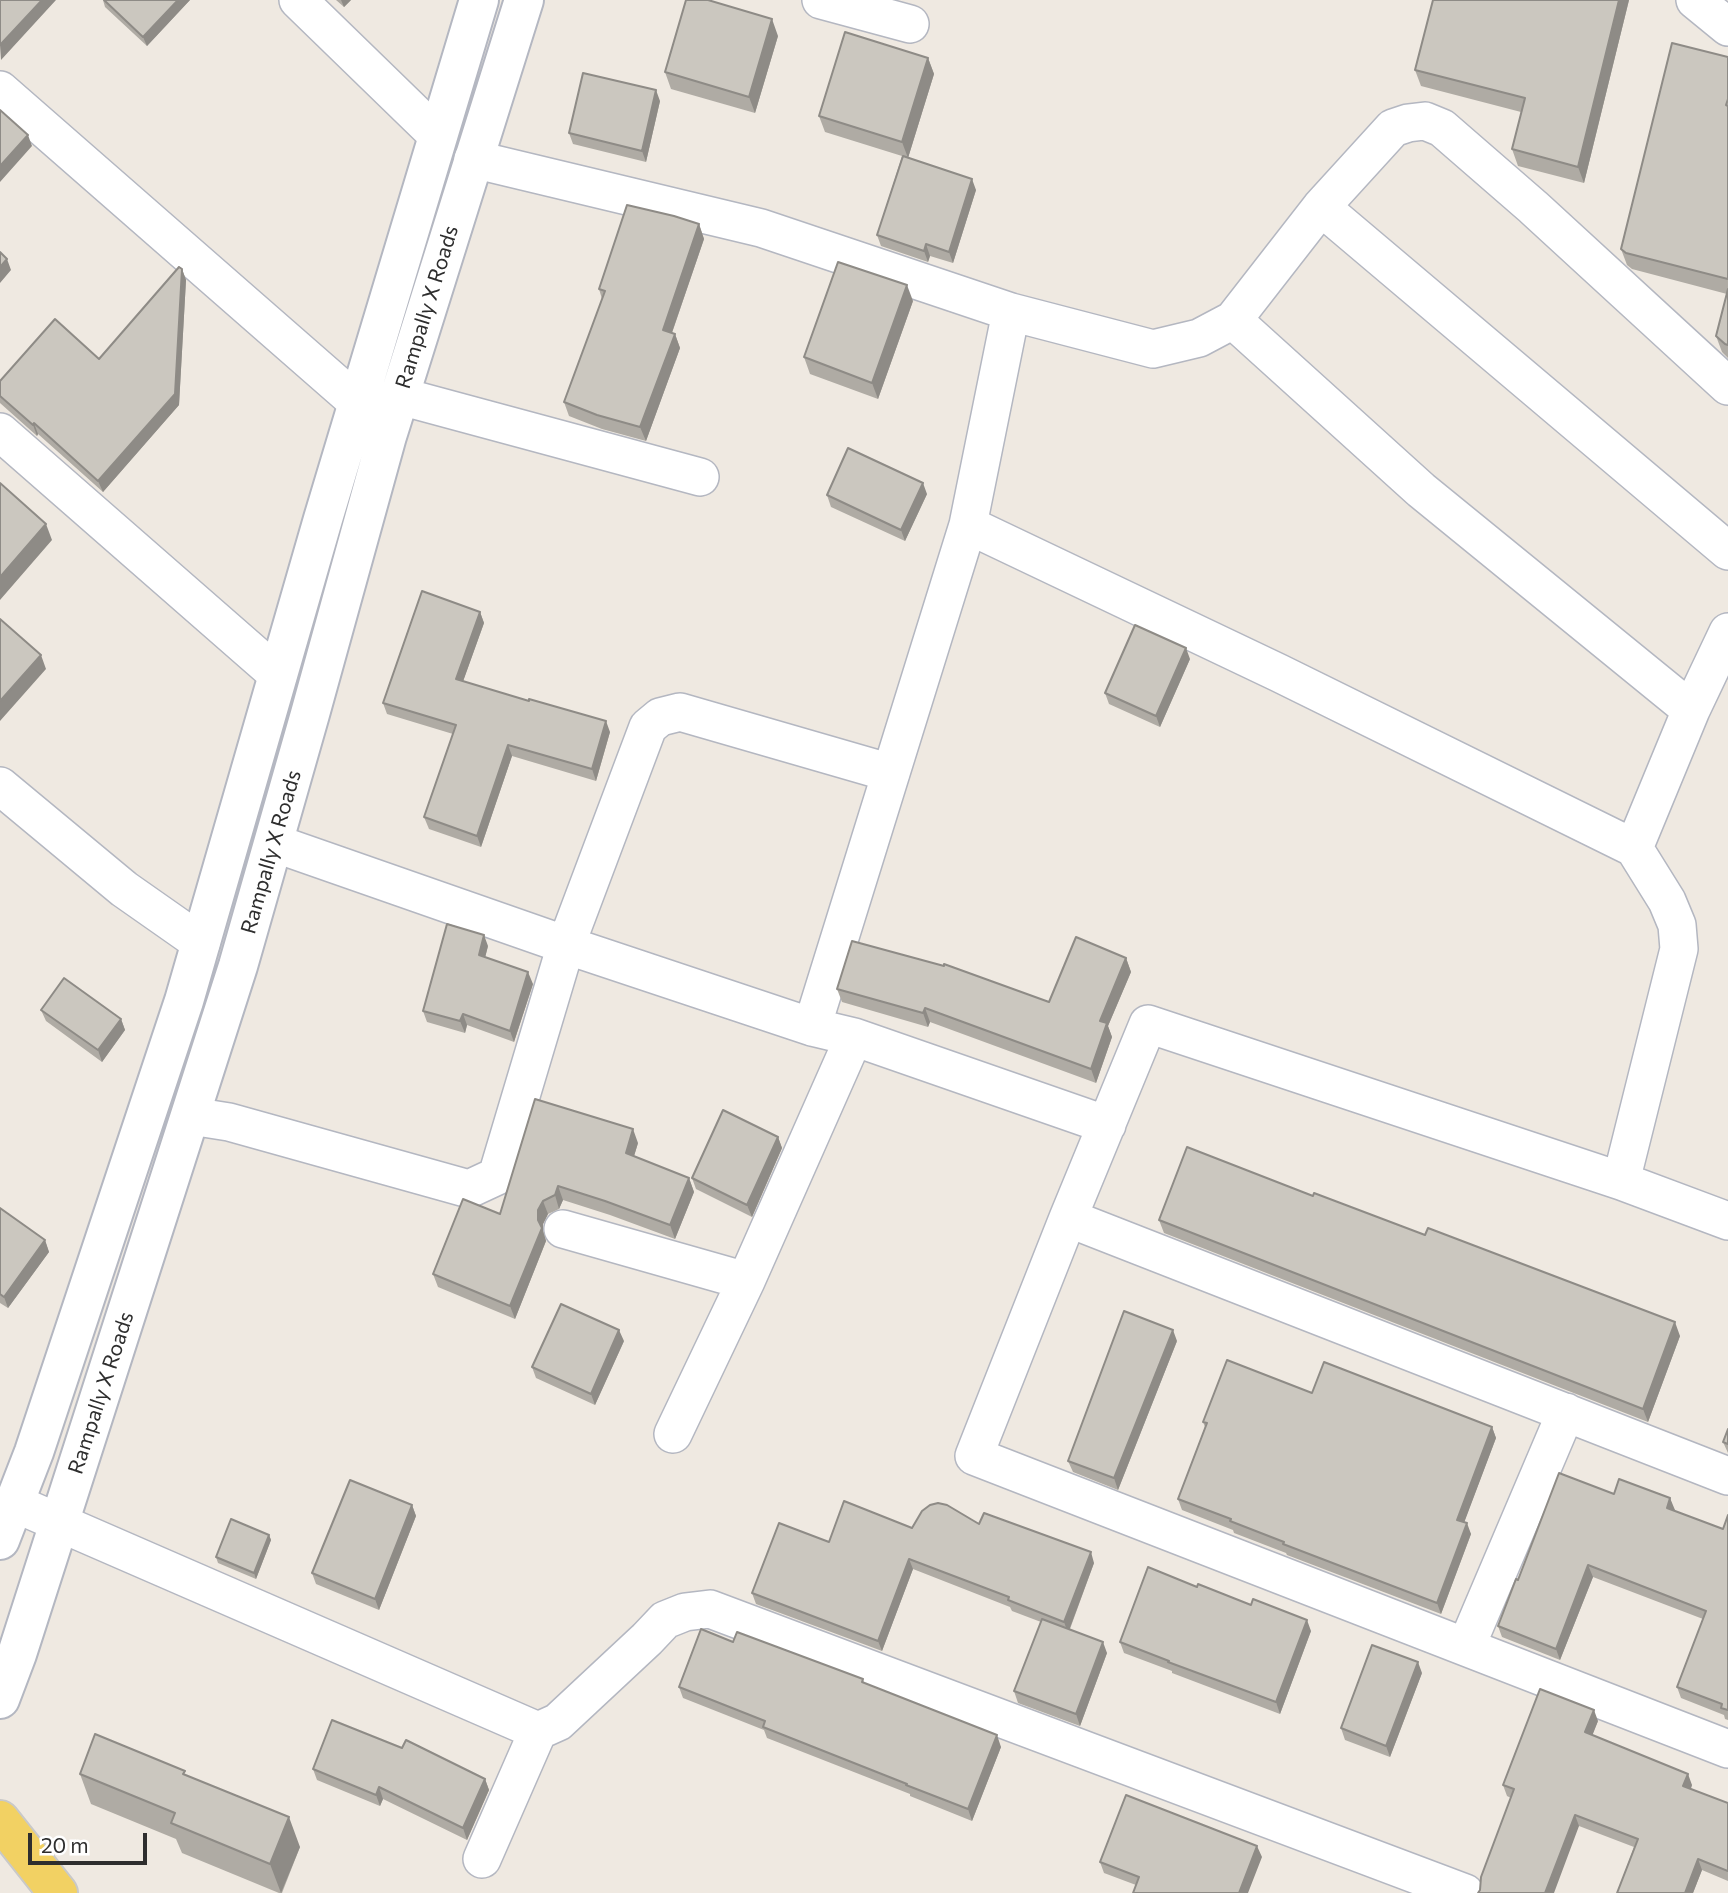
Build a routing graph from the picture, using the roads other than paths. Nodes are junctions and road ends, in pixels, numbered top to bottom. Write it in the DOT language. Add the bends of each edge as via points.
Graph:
graph roads {
  1 [pos="298,0"];
  2 [pos="479,0"];
  3 [pos="524,0"];
  4 [pos="821,0"];
  5 [pos="1695,0"];
  6 [pos="910,24"];
  7 [pos="1728,27"];
  8 [pos="0,90"];
  9 [pos="438,136"];
  10 [pos="473,159"];
  11 [pos="1321,208"];
  12 [pos="1011,312"];
  13 [pos="1233,320"];
  14 [pos="1728,386"];
  15 [pos="400,396"];
  16 [pos="358,403"];
  17 [pos="0,432"];
  18 [pos="700,477"];
  19 [pos="968,524"];
  20 [pos="1728,551"];
  21 [pos="1728,632"];
  22 [pos="278,675"];
  23 [pos="1691,710"];
  24 [pos="891,773"];
  25 [pos="0,786"];
  26 [pos="274,843"];
  27 [pos="1634,848"];
  28 [pos="201,943"];
  29 [pos="566,945"];
  30 [pos="812,1027"];
  31 [pos="854,1037"];
  32 [pos="191,1116"];
  33 [pos="1107,1125"];
  34 [pos="1621,1181"];
  35 [pos="1068,1218"];
  36 [pos="1728,1221"];
  37 [pos="563,1229"];
  38 [pos="746,1281"];
  39 [pos="1566,1412"];
  40 [pos="673,1434"];
  41 [pos="1728,1476"];
  42 [pos="15,1503"];
  43 [pos="60,1521"];
  44 [pos="0,1540"];
  45 [pos="1466,1647"];
  46 [pos="0,1699"];
  47 [pos="538,1731"];
  48 [pos="1728,1749"];
  49 [pos="0,1820"];
  50 [pos="482,1858"];
  51 [pos="58,1893"];
  52 [pos="1465,1893"];
  1 -- 9 [label="street"];
  2 -- 9 [label="main road, Rampally X Roads"];
  3 -- 10 [label="main road, Rampally X Roads"];
  4 -- 6 [label="street"];
  5 -- 7 [label="street"];
  8 -- 16 [label="street"];
  9 -- 16 [label="main road, Rampally X Roads"];
  10 -- 12 [label="street" via="761,228"];
  10 -- 15 [label="main road, Rampally X Roads"];
  11 -- 13 [label="street"];
  11 -- 14 [label="street" via="1393,128 1425,121 1442,128"];
  11 -- 20 [label="street"];
  12 -- 13 [label="street" via="1153,349 1199,338"];
  12 -- 19 [label="street"];
  13 -- 23 [label="street" via="1421,490"];
  15 -- 18 [label="street"];
  15 -- 26 [label="main road, Rampally X Roads"];
  16 -- 22 [label="main road, Rampally X Roads"];
  17 -- 22 [label="street"];
  19 -- 24 [label="street"];
  19 -- 27 [label="street"];
  21 -- 23 [label="street"];
  22 -- 28 [label="main road, Rampally X Roads"];
  23 -- 27 [label="street"];
  24 -- 29 [label="street" via="680,712 660,717 648,727"];
  24 -- 30 [label="street"];
  25 -- 28 [label="street" via="124,889"];
  26 -- 29 [label="street"];
  26 -- 32 [label="main road, Rampally X Roads"];
  27 -- 34 [label="street" via="1667,901 1677,925 1679,949"];
  28 -- 42 [label="main road, Rampally X Roads"];
  29 -- 30 [label="street"];
  29 -- 32 [label="street" via="497,1176 478,1185 469,1189 229,1122"];
  30 -- 31 [label="street"];
  31 -- 33 [label="street"];
  31 -- 38 [label="street"];
  32 -- 43 [label="main road, Rampally X Roads"];
  33 -- 34 [label="street" via="1149,1024"];
  33 -- 35 [label="street"];
  34 -- 36 [label="street"];
  35 -- 39 [label="street"];
  35 -- 45 [label="street" via="974,1456"];
  37 -- 38 [label="street"];
  38 -- 40 [label="street"];
  39 -- 41 [label="street"];
  39 -- 45 [label="street"];
  42 -- 43 [label="street"];
  42 -- 44 [label="main road, Rampally X Roads"];
  43 -- 46 [label="main road, Rampally X Roads"];
  43 -- 47 [label="street"];
  45 -- 48 [label="street"];
  47 -- 50 [label="street"];
  47 -- 52 [label="street" via="558,1722 666,1620 710,1609"];
  49 -- 51 [label="main road"];
}
